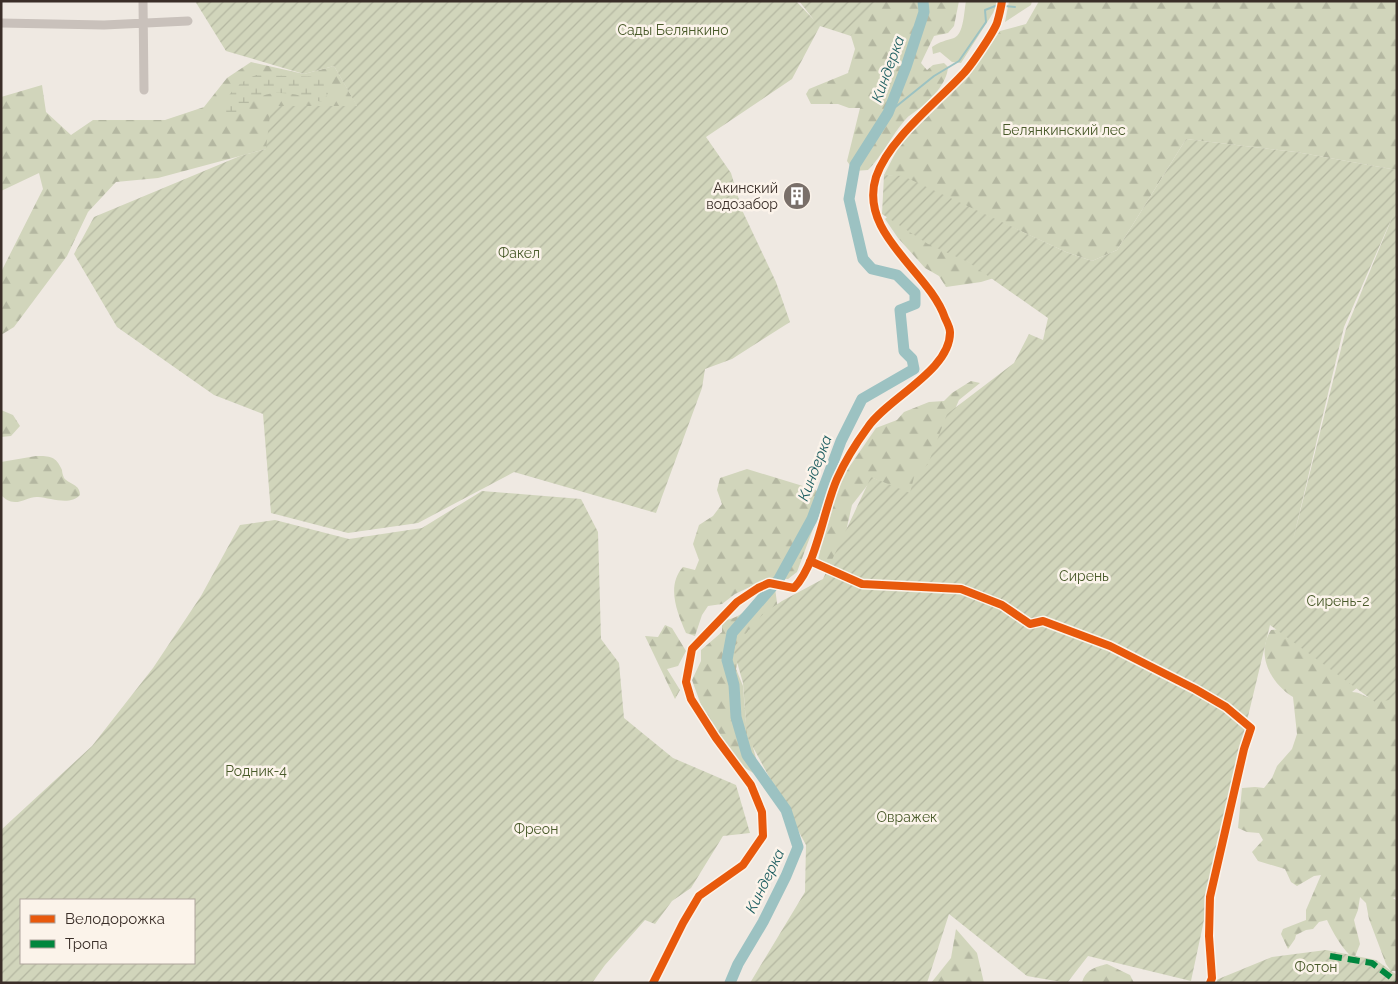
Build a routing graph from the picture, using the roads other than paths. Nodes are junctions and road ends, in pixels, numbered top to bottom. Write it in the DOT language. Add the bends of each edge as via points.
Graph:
graph roads {
  1 [pos="143,1"];
  2 [pos="1002,1"];
  3 [pos="188,21"];
  4 [pos="143,22"];
  5 [pos="1,23"];
  6 [pos="144,90"];
  7 [pos="810,561"];
  8 [pos="653,983"];
  9 [pos="1210,983"];
  1 -- 4 [label="street"];
  2 -- 7 [label="street" via="996,24 965,72 897,140 876,177 875,211 892,245 942,308 950,332 940,361 886,407 869,426 837,479"];
  3 -- 4 [label="street"];
  4 -- 5 [label="street" via="104,25"];
  4 -- 6 [label="street"];
  7 -- 8 [label="street" via="794,588 770,583 758,588 737,602 692,649 686,682 691,699 751,785 762,812 763,836 743,865 699,896"];
  7 -- 9 [label="street" via="862,584 961,589 1002,605 1030,624 1043,621 1110,646 1226,706 1251,728 1210,897"];
}
